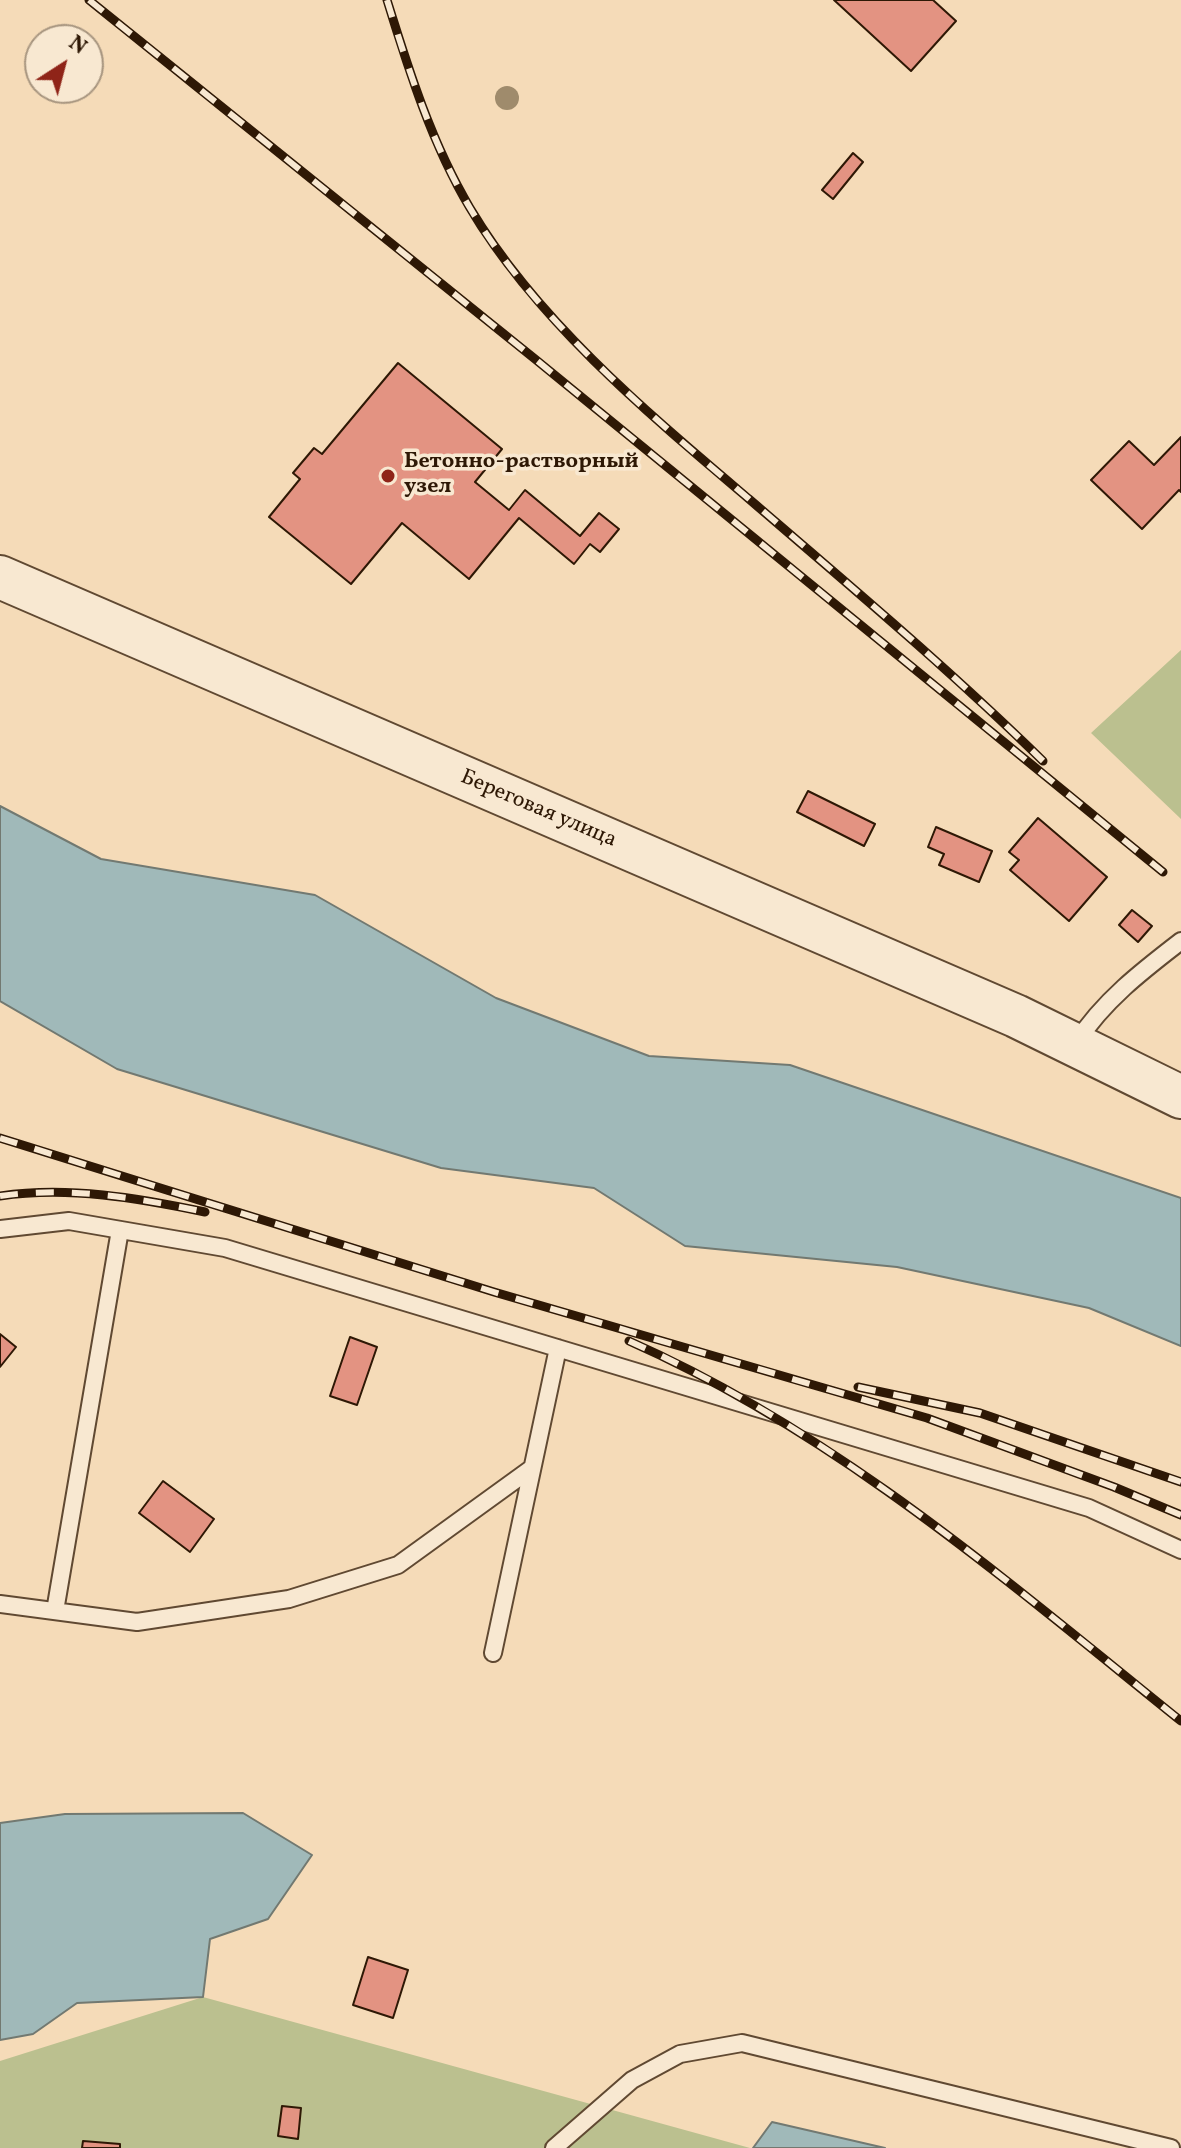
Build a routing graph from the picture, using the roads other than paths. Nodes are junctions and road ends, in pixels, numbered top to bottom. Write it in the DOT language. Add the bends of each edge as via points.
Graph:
graph roads {
  1 [pos="0,577"];
  2 [pos="1181,941"];
  3 [pos="1075,1044"];
  4 [pos="1181,1097"];
  5 [pos="0,1229"];
  6 [pos="120,1230"];
  7 [pos="558,1348"];
  8 [pos="532,1468"];
  9 [pos="1181,1550"];
  10 [pos="0,1604"];
  11 [pos="55,1611"];
  12 [pos="493,1653"];
  13 [pos="554,2148"];
  14 [pos="1171,2148"];
  1 -- 3 [label="street, Береговая улица"];
  2 -- 3 [label="lane" via="1118,993"];
  3 -- 4 [label="street, Береговая улица"];
  5 -- 6 [label="lane" via="69,1221"];
  6 -- 7 [label="lane" via="225,1248"];
  6 -- 11 [label="lane"];
  7 -- 8 [label="lane"];
  7 -- 9 [label="lane" via="1089,1508"];
  8 -- 11 [label="lane" via="398,1565 289,1599 137,1622"];
  8 -- 12 [label="lane"];
  10 -- 11 [label="lane"];
  13 -- 14 [label="lane" via="632,2080 680,2054 742,2043"];
}
